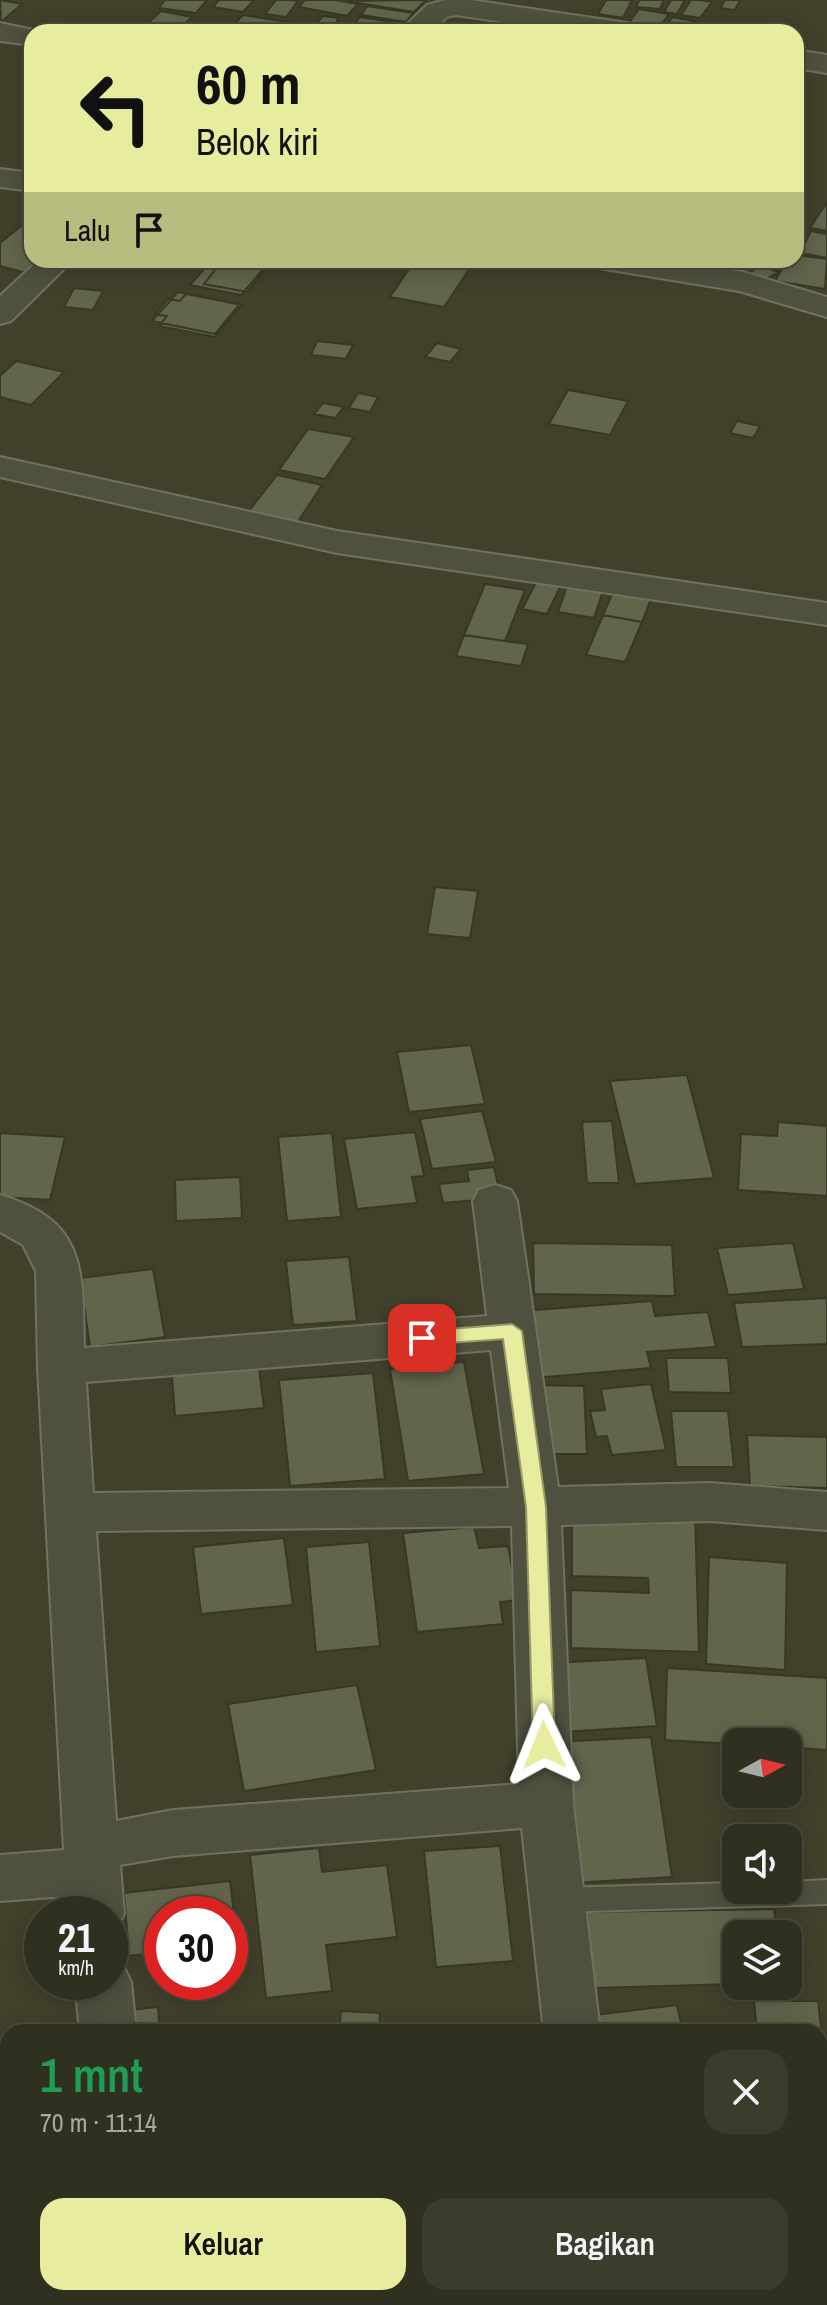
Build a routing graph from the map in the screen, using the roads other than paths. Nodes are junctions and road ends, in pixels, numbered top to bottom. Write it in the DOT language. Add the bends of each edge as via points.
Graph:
graph roads {
  1 [pos="534,8"];
  2 [pos="423,24"];
  3 [pos="596,24"];
  4 [pos="0,32"];
  5 [pos="24,35"];
  6 [pos="804,60"];
  7 [pos="827,64"];
  8 [pos="0,178"];
  9 [pos="24,181"];
  10 [pos="49,268"];
  11 [pos="655,268"];
  12 [pos="827,307"];
  13 [pos="0,314"];
  14 [pos="0,467"];
  15 [pos="827,614"];
  16 [pos="495,1201"];
  17 [pos="0,1211"];
  18 [pos="512,1331"];
  19 [pos="61,1367"];
  20 [pos="536,1507"];
  21 [pos="827,1511"];
  22 [pos="71,1512"];
  23 [pos="546,1804"];
  24 [pos="0,1878"];
  25 [pos="94,1878"];
  26 [pos="827,1892"];
  27 [pos="557,1900"];
  28 [pos="105,2000"];
  29 [pos="107,2024"];
  30 [pos="571,2024"];
  1 -- 2 [label="street" via="445,7"];
  1 -- 3 [label="street"];
  4 -- 5 [label="street"];
  6 -- 7 [label="street"];
  8 -- 9 [label="street"];
  10 -- 13 [label="street"];
  11 -- 12 [label="street" via="743,282"];
  14 -- 15 [label="street" via="337,542"];
  16 -- 18 [label="street"];
  17 -- 19 [label="street" via="39,1234 53,1253 59,1271"];
  18 -- 19 [label="street"];
  18 -- 20 [label="street"];
  19 -- 22 [label="street"];
  20 -- 21 [label="street" via="710,1502"];
  20 -- 22 [label="street"];
  20 -- 23 [label="street"];
  22 -- 25 [label="street"];
  23 -- 25 [label="street" via="173,1833"];
  23 -- 27 [label="street"];
  24 -- 25 [label="street"];
  26 -- 27 [label="lane"];
  27 -- 30 [label="street"];
  28 -- 29 [label="street"];
}
